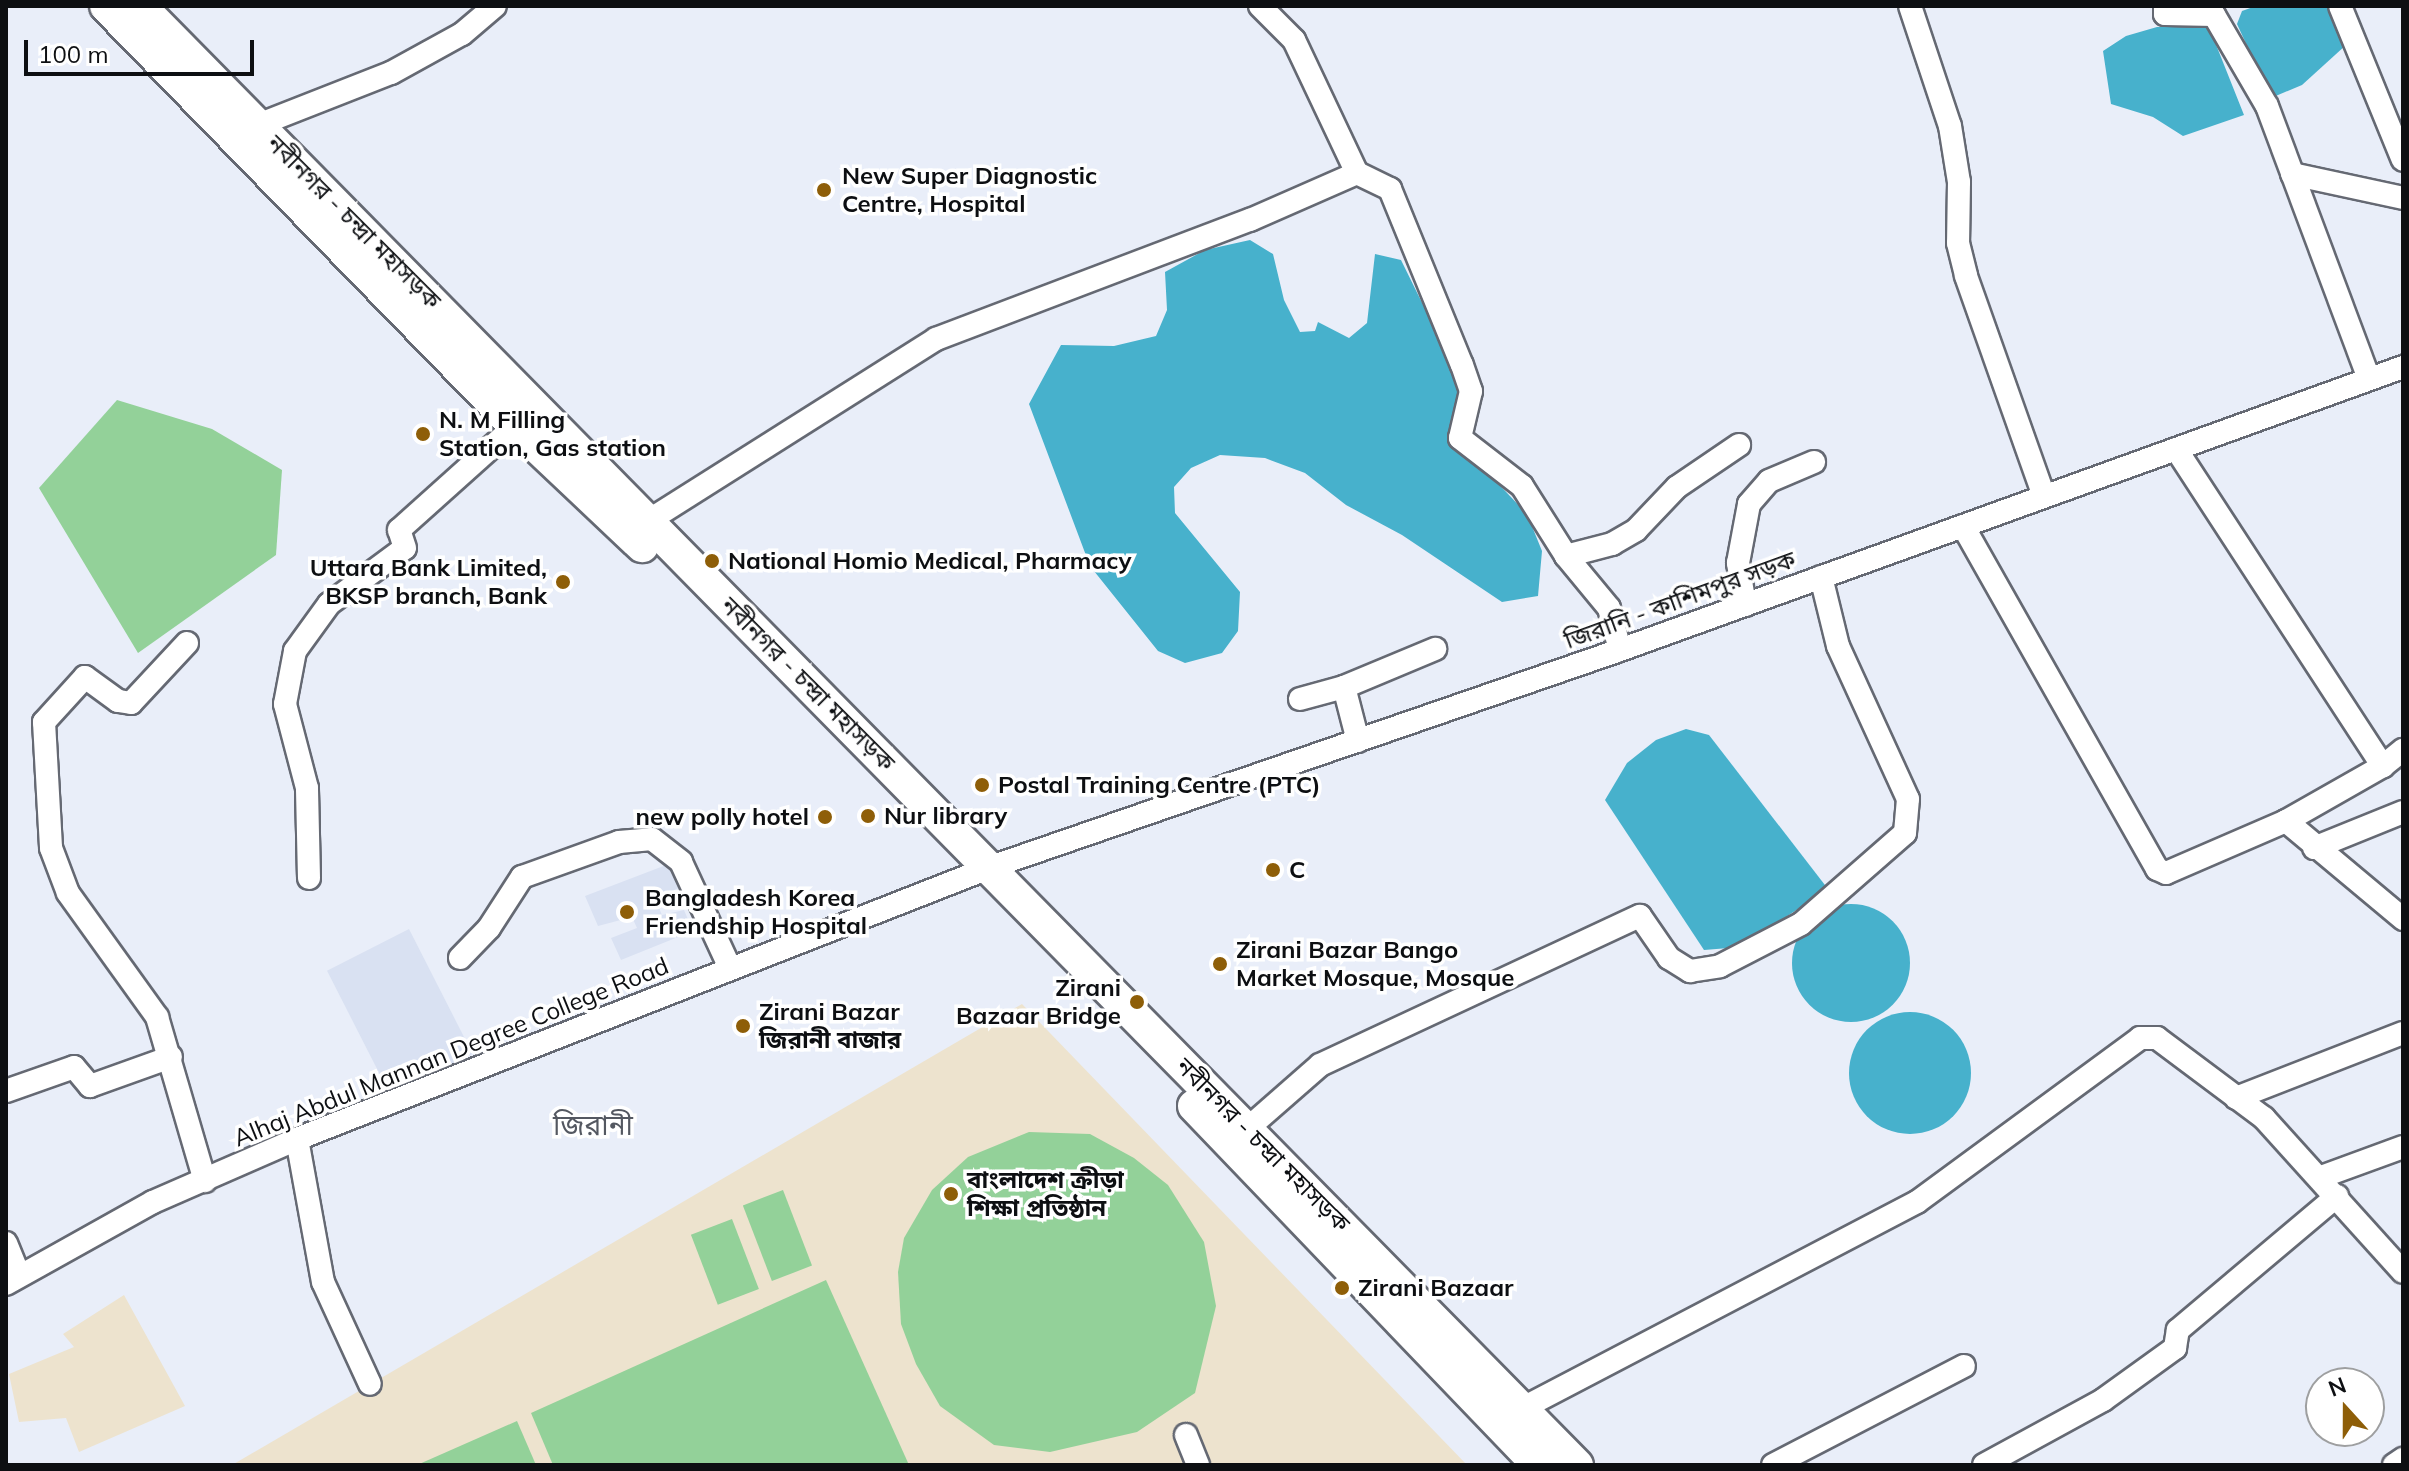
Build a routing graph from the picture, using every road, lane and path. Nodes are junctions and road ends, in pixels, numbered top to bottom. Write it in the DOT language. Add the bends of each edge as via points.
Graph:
graph roads {
  1 [pos="106,6"];
  2 [pos="140,6"];
  3 [pos="495,6"];
  4 [pos="1260,6"];
  5 [pos="1910,6"];
  6 [pos="2165,6"];
  7 [pos="2340,6"];
  8 [pos="258,125"];
  9 [pos="2403,160"];
  10 [pos="1357,173"];
  11 [pos="2292,174"];
  12 [pos="2403,198"];
  13 [pos="2403,367"];
  14 [pos="2369,379"];
  15 [pos="515,426"];
  16 [pos="1739,445"];
  17 [pos="2176,449"];
  18 [pos="1814,462"];
  19 [pos="2044,496"];
  20 [pos="1963,526"];
  21 [pos="637,528"];
  22 [pos="1566,556"];
  23 [pos="1821,577"];
  24 [pos="1745,605"];
  25 [pos="187,643"];
  26 [pos="1435,649"];
  27 [pos="1620,650"];
  28 [pos="1344,687"];
  29 [pos="1300,699"];
  30 [pos="1358,741"];
  31 [pos="2403,750"];
  32 [pos="2383,766"];
  33 [pos="2403,812"];
  34 [pos="2286,821"];
  35 [pos="2314,848"];
  36 [pos="981,871"];
  37 [pos="309,878"];
  38 [pos="2403,919"];
  39 [pos="460,958"];
  40 [pos="730,968"];
  41 [pos="2403,1033"];
  42 [pos="171,1057"];
  43 [pos="6,1091"];
  44 [pos="2236,1098"];
  45 [pos="1247,1129"];
  46 [pos="297,1139"];
  47 [pos="2403,1147"];
  48 [pos="2321,1177"];
  49 [pos="205,1181"];
  50 [pos="2337,1196"];
  51 [pos="6,1243"];
  52 [pos="2400,1264"];
  53 [pos="12,1280"];
  54 [pos="1964,1366"];
  55 [pos="370,1384"];
  56 [pos="1523,1408"];
  57 [pos="1186,1435"];
  58 [pos="2403,1459"];
  59 [pos="1198,1465"];
  60 [pos="1538,1465"];
  61 [pos="1577,1465"];
  62 [pos="1773,1465"];
  63 [pos="1984,1465"];
  64 [pos="2394,1465"];
  1 -- 15 [label="highway, নবীনগর - চন্দ্রা মহাসড়ক"];
  2 -- 8 [label="highway, নবীনগর - চন্দ্রা মহাসড়ক"];
  3 -- 8 [label="street" via="462,34 391,73"];
  4 -- 10 [label="street" via="1294,40"];
  5 -- 19 [label="street" via="1950,126 1959,182 1958,243 1966,276"];
  6 -- 11 [label="street" via="2165,14 2214,15 2267,106"];
  7 -- 9 [label="street"];
  8 -- 21 [label="highway, নবীনগর - চন্দ্রা মহাসড়ক"];
  10 -- 21 [label="street" via="1264,214 936,339"];
  10 -- 22 [label="street" via="1390,189 1462,365 1471,391 1460,438 1522,486"];
  11 -- 12 [label="street"];
  11 -- 14 [label="street"];
  13 -- 14 [label="street, জিরানি - কাশিমপুর সড়ক"];
  14 -- 17 [label="street, জিরানি - কাশিমপুর সড়ক"];
  15 -- 21 [label="highway, নবীনগর - চন্দ্রা মহাসড়ক"];
  15 -- 37 [label="street" via="399,530 405,548 329,604 295,651 285,704 307,788"];
  16 -- 22 [label="street" via="1677,487 1636,530 1612,544"];
  17 -- 19 [label="street, জিরানি - কাশিমপুর সড়ক"];
  17 -- 32 [label="street"];
  18 -- 24 [label="street" via="1769,481 1749,504 1738,563"];
  19 -- 20 [label="street, জিরানি - কাশিমপুর সড়ক"];
  20 -- 23 [label="street, জিরানি - কাশিমপুর সড়ক"];
  20 -- 34 [label="street" via="2157,869 2166,873"];
  21 -- 36 [label="highway, নবীনগর - চন্দ্রা মহাসড়ক"];
  22 -- 27 [label="street" via="1609,608"];
  23 -- 24 [label="street, জিরানি - কাশিমপুর সড়ক"];
  23 -- 45 [label="street" via="1838,646 1908,799 1905,833 1801,924 1720,966 1690,971 1669,958 1640,916 1320,1065"];
  24 -- 27 [label="street, জিরানি - কাশিমপুর সড়ক"];
  25 -- 42 [label="street" via="131,703 118,701 85,677 44,722 51,848 68,893 157,1017"];
  26 -- 28 [label="street"];
  27 -- 30 [label="street, জিরানি - কাশিমপুর সড়ক"];
  28 -- 29 [label="street"];
  28 -- 30 [label="street"];
  30 -- 36 [label="street, জিরানি - কাশিমপুর সড়ক"];
  31 -- 32 [label="street"];
  32 -- 34 [label="street"];
  33 -- 35 [label="street"];
  34 -- 35 [label="street"];
  35 -- 38 [label="street"];
  36 -- 40 [label="street, Alhaj Abdul Mannan Degree College Road"];
  36 -- 45 [label="highway, নবীনগর - চন্দ্রা মহাসড়ক"];
  36 -- 60 [label="highway, নবীনগর - চন্দ্রা মহাসড়ক"];
  39 -- 40 [label="street" via="489,928 522,877 619,842 652,839 681,862"];
  40 -- 46 [label="street, Alhaj Abdul Mannan Degree College Road"];
  41 -- 44 [label="street"];
  42 -- 43 [label="street" via="90,1086 74,1067"];
  42 -- 49 [label="street"];
  44 -- 48 [label="street" via="2264,1118"];
  44 -- 56 [label="street" via="2157,1038 2140,1038 1917,1202"];
  45 -- 56 [label="highway, নবীনগর - চন্দ্রা মহাসড়ক"];
  46 -- 49 [label="street, Alhaj Abdul Mannan Degree College Road"];
  46 -- 55 [label="street" via="323,1282"];
  47 -- 48 [label="street"];
  48 -- 50 [label="street"];
  49 -- 53 [label="street, Alhaj Abdul Mannan Degree College Road" via="153,1202"];
  50 -- 52 [label="street"];
  50 -- 63 [label="street" via="2178,1330 2175,1348 2103,1400"];
  51 -- 53 [label="street"];
  54 -- 62 [label="street"];
  56 -- 61 [label="highway, নবীনগর - চন্দ্রা মহাসড়ক"];
  57 -- 59 [label="street"];
  58 -- 64 [label="street"];
}
